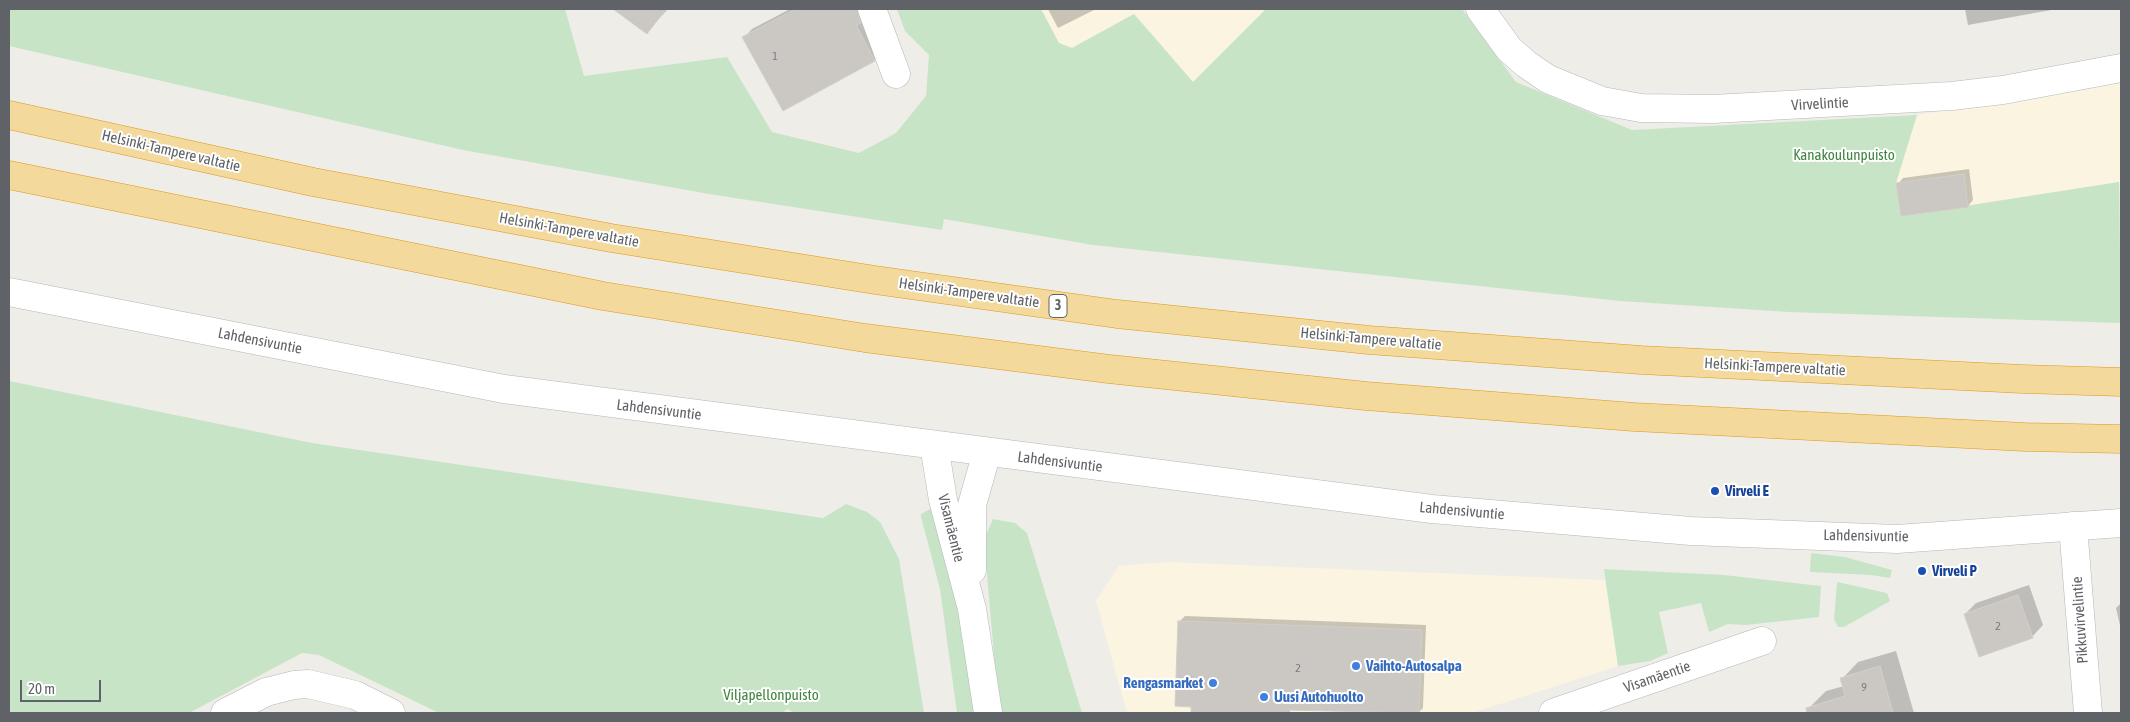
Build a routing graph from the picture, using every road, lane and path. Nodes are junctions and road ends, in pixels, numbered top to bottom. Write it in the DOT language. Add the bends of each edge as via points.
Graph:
graph roads {
  1 [pos="872,9"];
  2 [pos="1480,9"];
  3 [pos="2121,68"];
  4 [pos="896,74"];
  5 [pos="9,115"];
  6 [pos="9,175"];
  7 [pos="9,292"];
  8 [pos="2121,382"];
  9 [pos="2121,439"];
  10 [pos="934,446"];
  11 [pos="986,452"];
  12 [pos="2121,523"];
  13 [pos="2073,526"];
  14 [pos="972,609"];
  15 [pos="1762,641"];
  16 [pos="1568,711"];
  17 [pos="225,713"];
  18 [pos="391,713"];
  19 [pos="988,713"];
  20 [pos="2088,713"];
  1 -- 4 [label="main road"];
  2 -- 3 [label="main road, Virvelintie" via="1509,49 1526,64 1566,88 1602,101 1641,108 1713,109 1952,96"];
  5 -- 8 [label="highway, Helsinki-Tampere valtatie / 3" via="313,182 611,238 1117,314 1369,340 1641,360 2022,380"];
  6 -- 9 [label="highway" via="603,296 866,338 1099,368 1366,396 1634,417"];
  7 -- 10 [label="main road, Lahdensivuntie" via="504,389"];
  10 -- 11 [label="main road, Lahdensivuntie"];
  10 -- 14 [label="main road, Visamäentie" via="943,500"];
  11 -- 13 [label="main road, Lahdensivuntie" via="1432,509 1691,531 1897,539"];
  11 -- 14 [label="main road, Visamäentie" via="972,505"];
  12 -- 13 [label="main road, Lahdensivuntie"];
  13 -- 20 [label="main road, Pikkuvirvelintie"];
  14 -- 19 [label="main road, Visamäentie"];
  15 -- 16 [label="main road, Visamäentie"];
  17 -- 18 [label="main road" via="266,692 308,684 355,695"];
}
